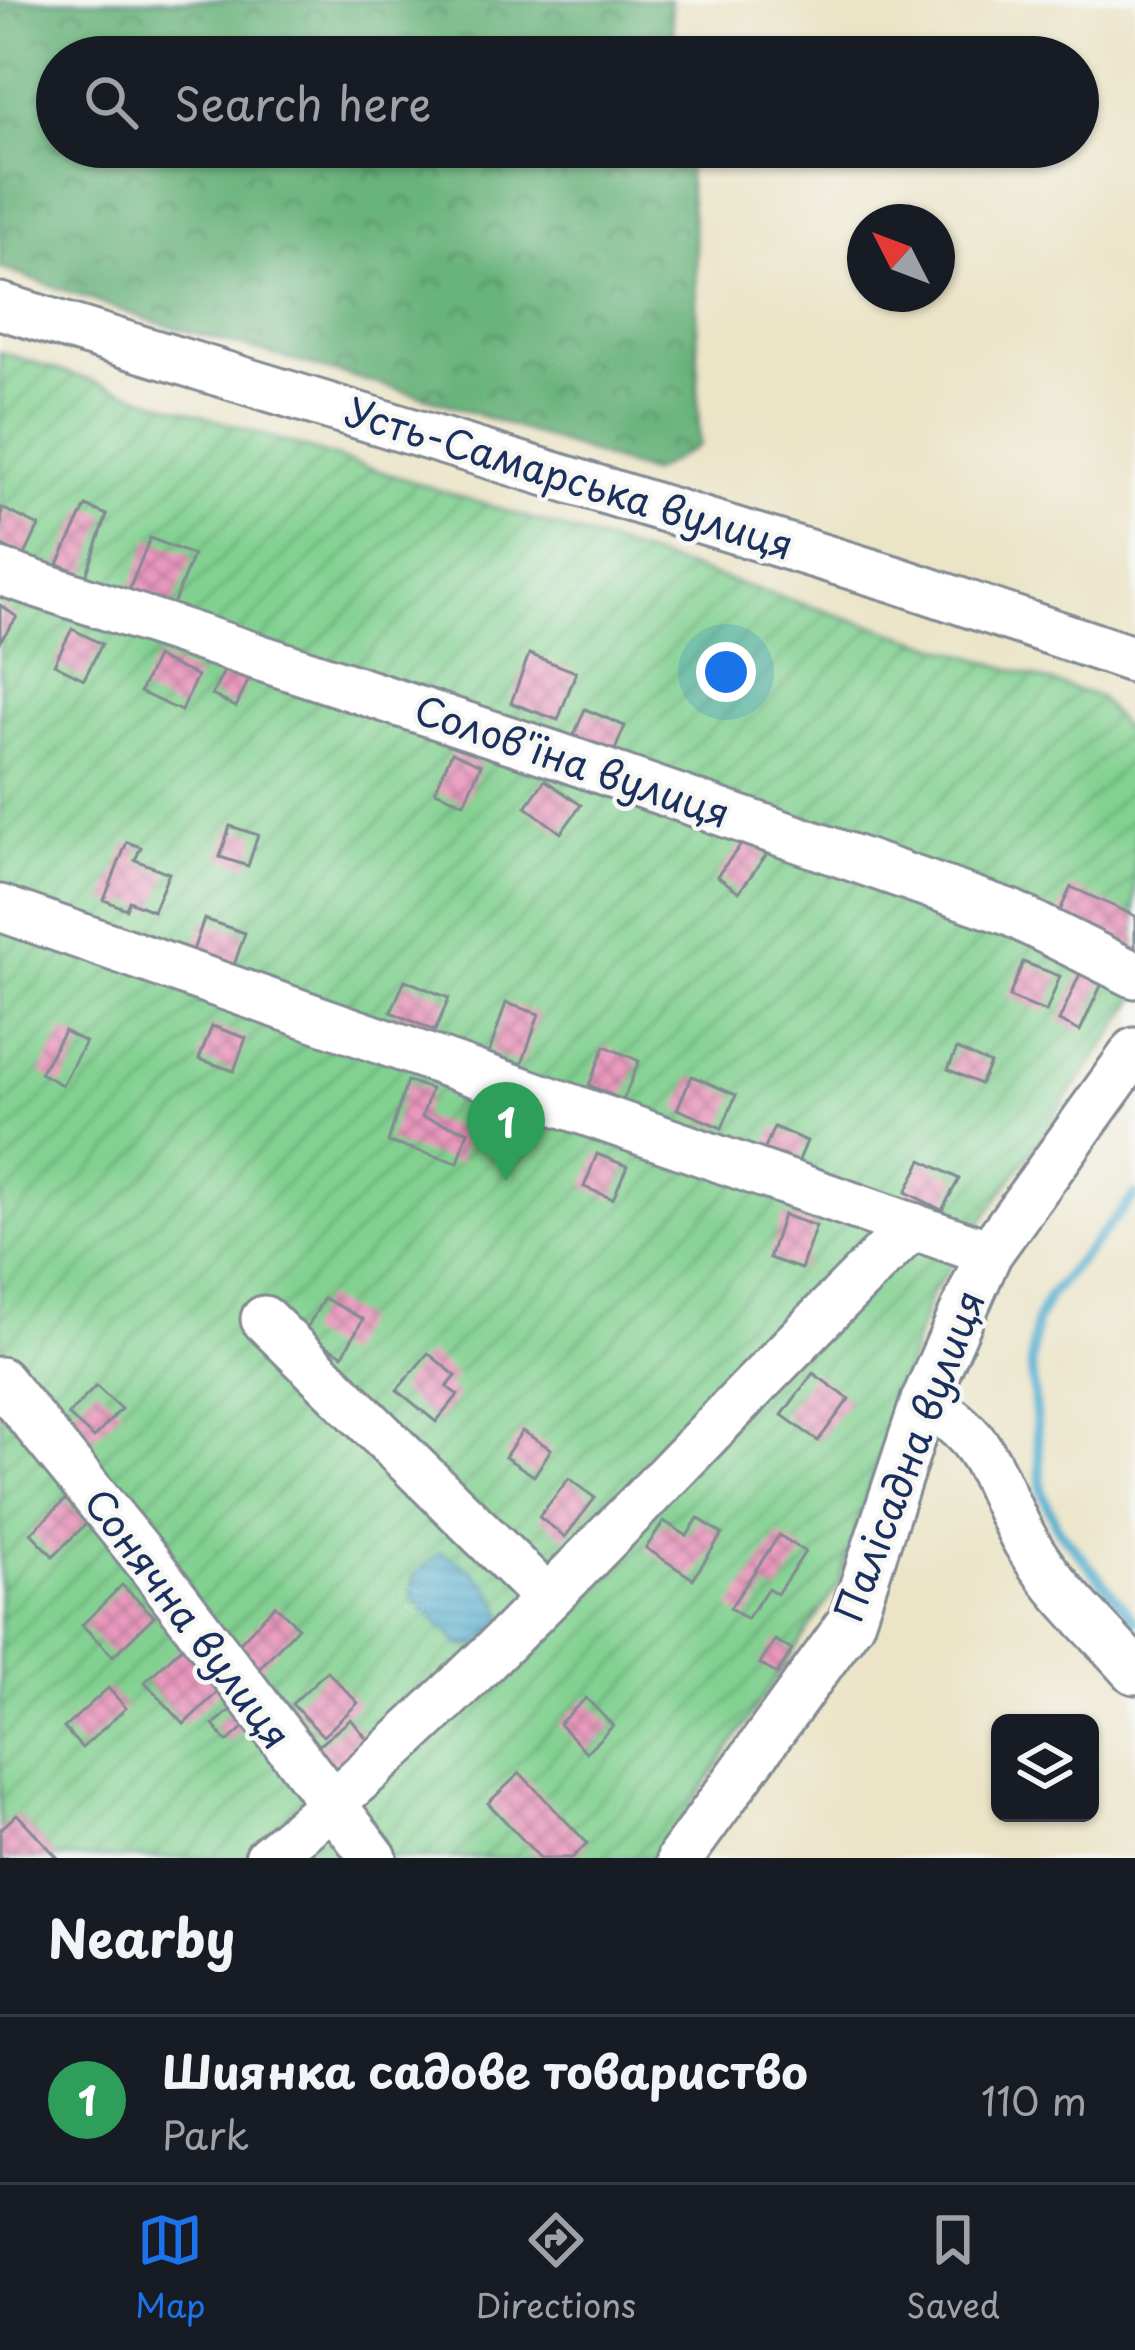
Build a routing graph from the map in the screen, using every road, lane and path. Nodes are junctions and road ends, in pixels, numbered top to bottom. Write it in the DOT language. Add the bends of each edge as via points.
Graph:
graph roads {
  1 [pos="0,306"];
  2 [pos="0,572"];
  3 [pos="1135,660"];
  4 [pos="0,908"];
  5 [pos="1135,975"];
  6 [pos="1135,1051"];
  7 [pos="913,1226"];
  8 [pos="989,1253"];
  9 [pos="264,1318"];
  10 [pos="0,1380"];
  11 [pos="924,1401"];
  12 [pos="547,1598"];
  13 [pos="1135,1671"];
  14 [pos="329,1807"];
  15 [pos="268,1858"];
  16 [pos="374,1858"];
  17 [pos="680,1858"];
  1 -- 3 [label="street, Усть-Самарська вулиця"];
  2 -- 5 [label="street, Солов'їна вулиця" via="1011,913"];
  4 -- 7 [label="street"];
  6 -- 8 [label="street, Палісадна вулиця"];
  7 -- 8 [label="street"];
  7 -- 12 [label="street"];
  8 -- 11 [label="street, Палісадна вулиця"];
  9 -- 12 [label="street"];
  10 -- 14 [label="street, Сонячна вулиця" via="144,1557"];
  11 -- 13 [label="street" via="959,1422 994,1466 1027,1544"];
  11 -- 17 [label="street, Палісадна вулиця" via="851,1622"];
  12 -- 14 [label="street"];
  14 -- 15 [label="street"];
  14 -- 16 [label="street, Сонячна вулиця"];
}
